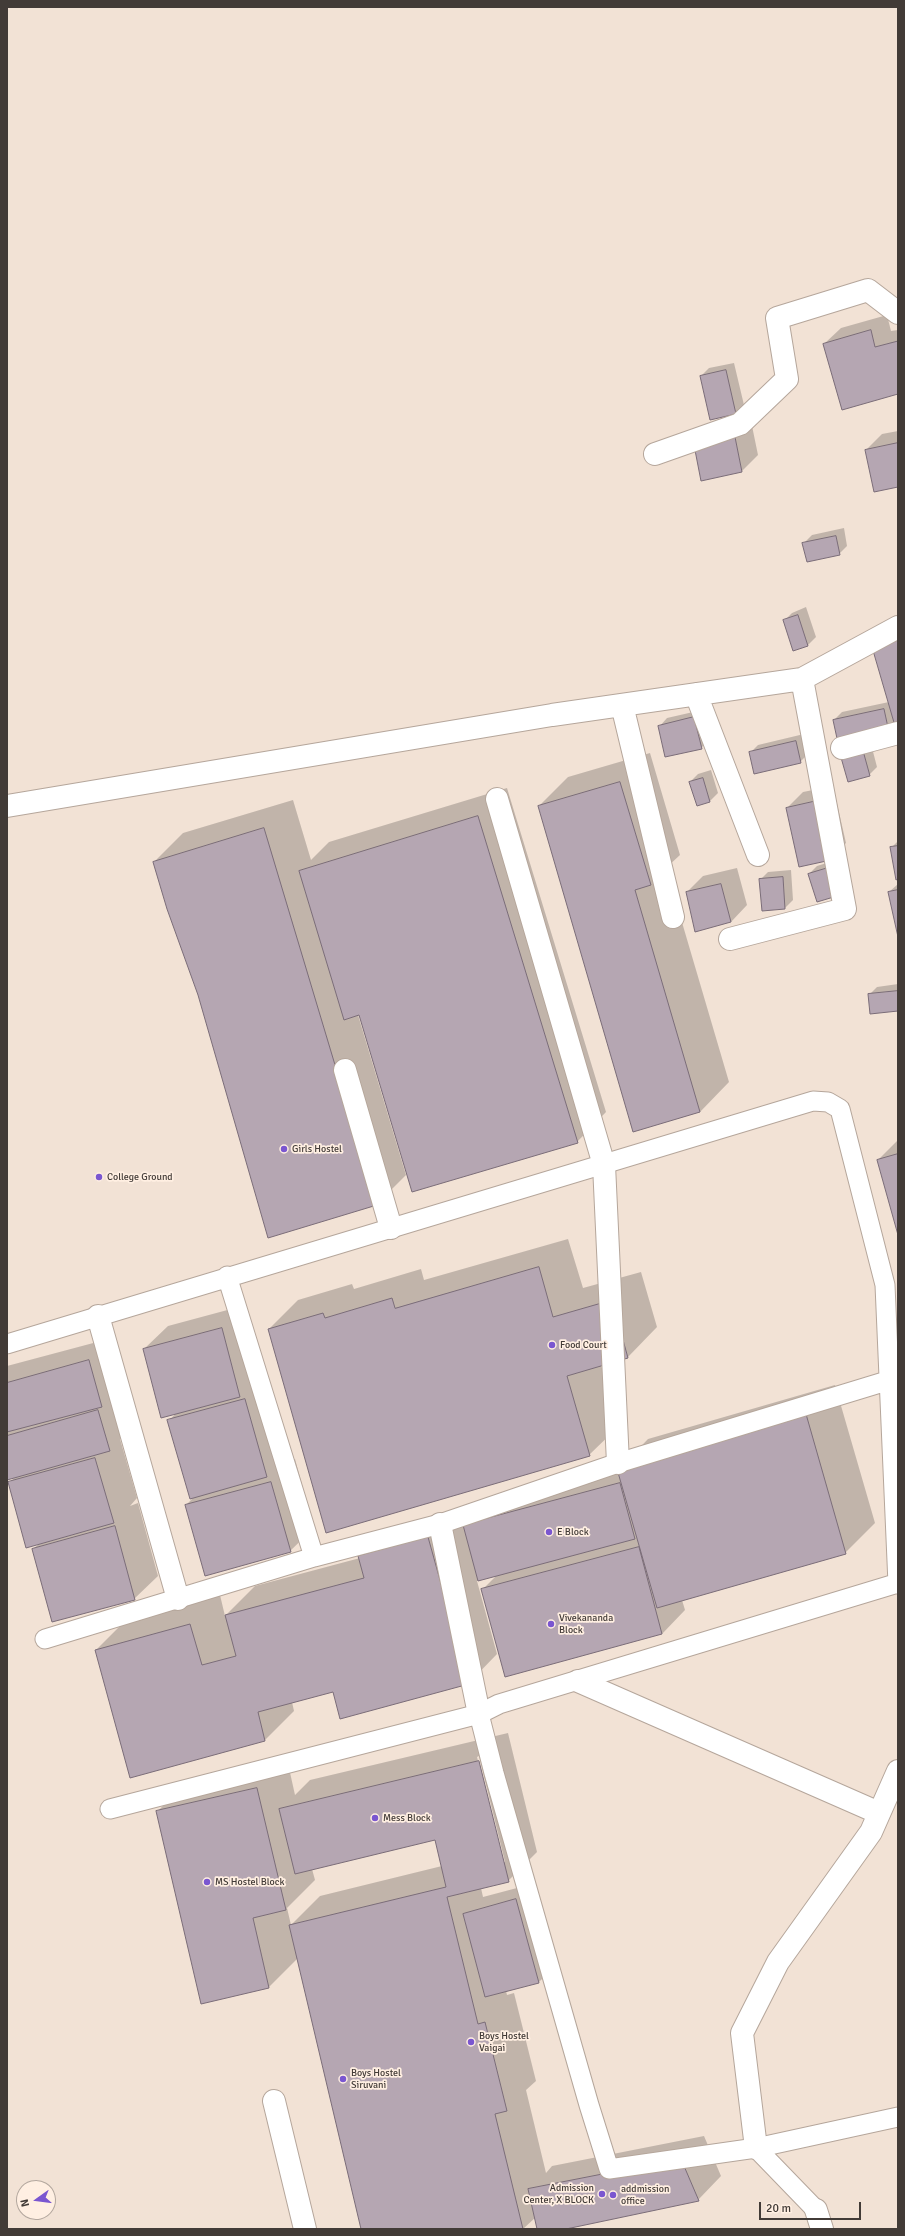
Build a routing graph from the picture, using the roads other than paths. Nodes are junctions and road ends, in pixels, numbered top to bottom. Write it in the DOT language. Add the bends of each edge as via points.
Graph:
graph roads {
  1 [pos="898,313"];
  2 [pos="655,454"];
  3 [pos="898,627"];
  4 [pos="802,679"];
  5 [pos="696,694"];
  6 [pos="622,705"];
  7 [pos="898,733"];
  8 [pos="842,748"];
  9 [pos="497,799"];
  10 [pos="7,806"];
  11 [pos="758,855"];
  12 [pos="673,918"];
  13 [pos="730,939"];
  14 [pos="345,1070"];
  15 [pos="604,1165"];
  16 [pos="391,1228"];
  17 [pos="227,1276"];
  18 [pos="892,1283"];
  19 [pos="98,1316"];
  20 [pos="7,1344"];
  21 [pos="890,1380"];
  22 [pos="618,1462"];
  23 [pos="440,1524"];
  24 [pos="314,1557"];
  25 [pos="898,1584"];
  26 [pos="178,1599"];
  27 [pos="45,1639"];
  28 [pos="578,1681"];
  29 [pos="479,1714"];
  30 [pos="898,1771"];
  31 [pos="110,1809"];
  32 [pos="879,1813"];
  33 [pos="274,2100"];
  34 [pos="898,2117"];
  35 [pos="756,2148"];
  36 [pos="819,2220"];
  37 [pos="305,2229"];
  1 -- 2 [label="street" via="868,290 777,318 787,380 740,424"];
  3 -- 4 [label="street"];
  4 -- 5 [label="street"];
  4 -- 13 [label="street" via="845,909"];
  5 -- 6 [label="street"];
  5 -- 11 [label="street"];
  6 -- 10 [label="street"];
  6 -- 12 [label="street"];
  7 -- 8 [label="street"];
  9 -- 15 [label="street"];
  14 -- 16 [label="street"];
  15 -- 16 [label="lane"];
  15 -- 18 [label="lane" via="813,1101 828,1102 840,1109"];
  15 -- 22 [label="street"];
  16 -- 17 [label="lane"];
  17 -- 19 [label="lane"];
  17 -- 24 [label="lane"];
  18 -- 21 [label="lane"];
  19 -- 20 [label="lane"];
  19 -- 26 [label="street"];
  21 -- 22 [label="lane"];
  21 -- 25 [label="lane"];
  22 -- 23 [label="lane"];
  23 -- 24 [label="lane"];
  23 -- 29 [label="street"];
  24 -- 26 [label="lane"];
  25 -- 28 [label="lane"];
  26 -- 27 [label="lane"];
  28 -- 29 [label="lane" via="499,1704"];
  28 -- 32 [label="street"];
  29 -- 31 [label="lane"];
  29 -- 35 [label="lane" via="609,2169"];
  30 -- 32 [label="street"];
  32 -- 35 [label="street" via="871,1832 778,1962 742,2033"];
  33 -- 37 [label="street"];
  34 -- 35 [label="lane"];
  35 -- 36 [label="lane"];
}
